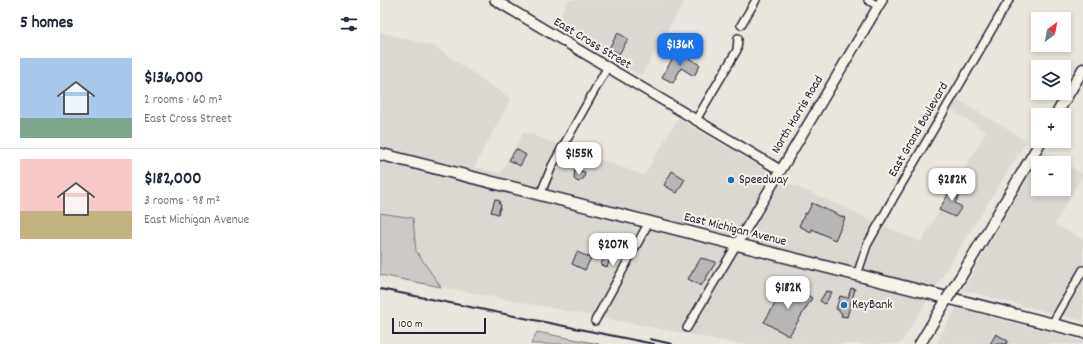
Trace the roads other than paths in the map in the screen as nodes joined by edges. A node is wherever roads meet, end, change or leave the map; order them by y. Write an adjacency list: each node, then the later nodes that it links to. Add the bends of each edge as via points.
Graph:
1 (495, 0): 8 (street, East Cross Street)
2 (756, 0): 6 (street)
3 (868, 0): 5 (street)
4 (1009, 0): 19 (street, East Grand Boulevard, via 881,219)
5 (880, 3): 14 (street, North Harris Road)
6 (741, 25)
7 (738, 38): 11 (street, via 737,50)
8 (607, 68): 11 (street, East Cross Street); 15 (street, via 552,166)
9 (1083, 69): 10 (main road)
10 (1060, 108)
11 (696, 120): 14 (street, East Cross Street)
12 (1037, 148): 24 (main road, bridge)
13 (380, 154): 15 (main road, East Michigan Avenue)
14 (780, 170): 17 (street, North Harris Road)
15 (540, 195): 16 (main road, East Michigan Avenue)
16 (649, 222): 17 (main road, East Michigan Avenue); 20 (street)
17 (737, 244): 19 (main road, East Michigan Avenue); 22 (street)
18 (1083, 270): 21 (street)
19 (857, 275): 21 (main road, East Michigan Avenue)
20 (594, 321)
21 (1052, 324): 23 (main road, East Michigan Avenue)
22 (687, 328)
23 (1083, 332)
24 (920, 344)

